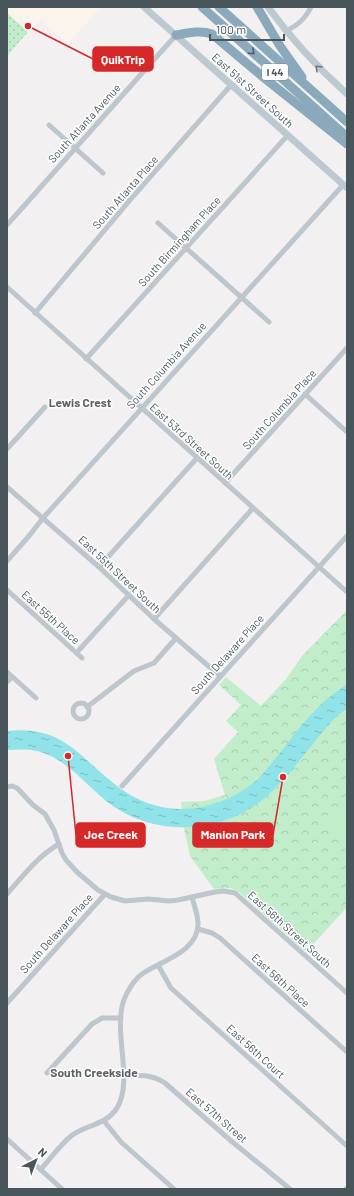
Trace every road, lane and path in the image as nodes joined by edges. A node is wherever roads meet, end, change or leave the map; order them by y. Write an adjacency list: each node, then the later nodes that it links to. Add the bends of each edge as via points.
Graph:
1 (144, 7): 8 (main road, East 51st Street South)
2 (202, 7): 15 (highway, I 44, one-way to 15)
3 (219, 7): 10 (highway, I 44)
4 (257, 7): 10 (highway, via 280,46)
5 (268, 7): 7 (main road)
6 (311, 7): 7 (street, via 300,23)
7 (286, 31): 11 (main road, one-way to 7, via 314,63)
8 (176, 35): 9 (main road, East 51st Street South); 16 (highway, via 199,32 212,34); 17 (street, South Atlanta Avenue)
9 (231, 85): 14 (main road, East 51st Street South); 25 (street, South Atlanta Place)
10 (312, 91): 12 (highway, I 44)
11 (347, 94)
12 (347, 122)
13 (49, 125): 17 (street)
14 (287, 136): 19 (main road, East 51st Street South); 22 (street, South Birmingham Place)
15 (347, 137)
16 (347, 144)
17 (75, 149): 18 (street); 21 (street, South Atlanta Avenue)
18 (103, 173)
19 (345, 186): 24 (street, South Columbia Avenue)
20 (158, 223): 22 (street)
21 (7, 225)
22 (186, 248): 24 (street); 28 (street, South Birmingham Place)
23 (7, 287): 25 (street, East 53rd Street South)
24 (241, 297): 26 (street); 31 (street, South Columbia Avenue)
25 (35, 313): 28 (street, East 53rd Street South)
26 (269, 322)
27 (347, 348): 29 (street, South Columbia Place)
28 (86, 359): 31 (street, East 53rd Street South)
29 (305, 394): 32 (street); 37 (street, South Columbia Place)
30 (44, 407): 34 (street)
31 (141, 408): 36 (street, East 53rd Street South); 40 (street, South Columbia Avenue)
32 (347, 432)
33 (7, 439): 34 (street)
34 (12, 443): 35 (street)
35 (7, 448)
36 (197, 458): 37 (street, East 53rd Street South); 43 (street)
37 (225, 483): 39 (street, East 53rd Street South)
38 (7, 488): 40 (street, East 55th Street South)
39 (253, 508): 44 (street, East 53rd Street South); 48 (street)
40 (43, 518): 42 (street, South Columbia Avenue); 43 (street, East 55th Street South)
41 (347, 536): 44 (street, South Delaware Place)
42 (7, 561)
43 (99, 567): 47 (street, East 55th Street South)
44 (319, 567): 46 (street, East 53rd Street South); 53 (street, South Delaware Place)
45 (7, 590): 51 (street, East 55th Place)
46 (347, 592)
47 (129, 595): 48 (street, East 55th Street South); 50 (street)
48 (154, 619): 49 (street, East 55th Street South)
49 (176, 638): 53 (street, East 55th Street South); 57 (street, via 154,662 130,673)
50 (79, 650)
51 (82, 658)
52 (7, 672): 54 (street)
53 (220, 676): 58 (street, South Delaware Place)
54 (12, 677): 55 (street); 56 (street)
55 (7, 682)
56 (36, 698)
57 (87, 707)
58 (122, 786)
59 (7, 787): 60 (street, via 17,788 45,814)
60 (59, 844): 61 (street, via 40,858); 62 (street, via 71,866)
61 (7, 894)
62 (105, 894): 63 (street, via 125,901 169,901); 67 (street, South Delaware Place)
63 (192, 897): 64 (street); 66 (street, East 56th Street South, via 224,891 235,893)
64 (198, 929): 65 (street, via 182,951); 69 (street, East 56th Place, via 220,938)
65 (158, 965): 68 (street, via 142,974 133,983 123,1002); 74 (street, East 56th Court, via 171,988)
66 (347, 993)
67 (7, 1003)
68 (121, 1018): 70 (street, via 102,1018 92,1024); 71 (street)
69 (347, 1052)
70 (47, 1073)
71 (123, 1076): 72 (street, via 120,1103); 78 (street, East 57th Street, via 149,1076 165,1083)
72 (104, 1121): 75 (street, via 72,1135); 77 (street, via 121,1142)
73 (7, 1140): 75 (street)
74 (347, 1146)
75 (41, 1170): 76 (street)
76 (62, 1189)
77 (174, 1189)
78 (290, 1189)

